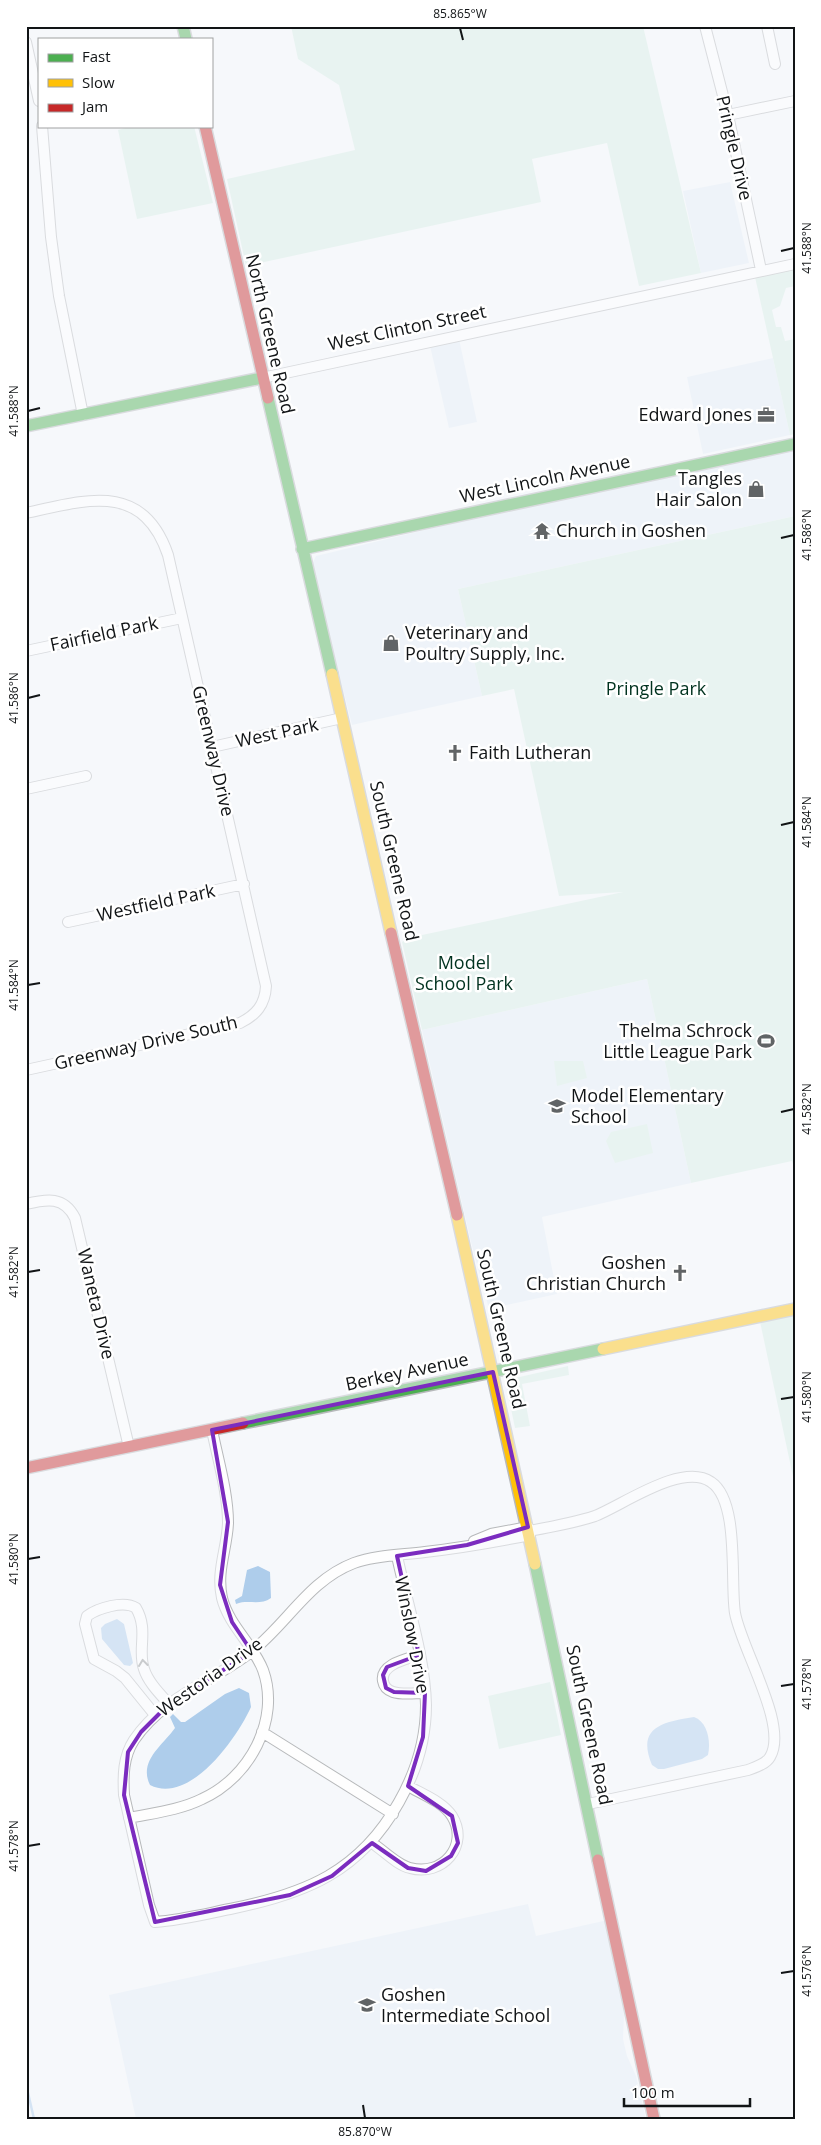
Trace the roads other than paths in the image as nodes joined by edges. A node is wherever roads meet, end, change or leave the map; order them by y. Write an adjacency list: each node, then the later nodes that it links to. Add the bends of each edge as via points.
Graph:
1 (767, 26): 4 (street)
2 (709, 27): 7 (street, Pringle Drive)
3 (26, 42): 5 (street)
4 (776, 64)
5 (38, 96)
6 (795, 101): 7 (street)
7 (728, 115): 11 (street, Pringle Drive)
8 (42, 128): 13 (street, via 59,296)
9 (205, 128): 12 (street, North Greene Road)
10 (795, 264): 11 (street, West Clinton Street)
11 (761, 270): 12 (street, West Clinton Street)
12 (262, 378): 13 (street, West Clinton Street); 17 (street, North Greene Road)
13 (83, 415): 14 (street, West Clinton Street)
14 (26, 426)
15 (795, 444): 17 (street, West Lincoln Avenue)
16 (26, 513): 18 (street, Greenway Drive, via 96,499 132,507 149,520 164,542)
17 (302, 550): 20 (street, South Greene Road)
18 (182, 618): 19 (street, Fairfield Park); 21 (street, Greenway Drive)
19 (26, 651)
20 (342, 718): 21 (street, West Park); 30 (street, South Greene Road)
21 (212, 747): 24 (street, Greenway Drive)
22 (86, 776): 23 (street)
23 (26, 789)
24 (244, 884): 25 (street, Westfield Park); 26 (street, Greenway Drive, via 266,986)
25 (68, 922)
26 (261, 1008): 27 (street, Greenway Drive South, via 248,1019 227,1028)
27 (26, 1070)
28 (26, 1204): 32 (street, Waneta Drive, via 57,1200 66,1204 75,1218)
29 (795, 1309): 30 (street, Berkey Avenue)
30 (493, 1372): 31 (street, Berkey Avenue); 34 (street, South Greene Road)
31 (212, 1430): 32 (street, Berkey Avenue); 36 (street, via 228,1522 220,1585 229,1617)
32 (129, 1447): 33 (street, Berkey Avenue)
33 (26, 1468)
34 (529, 1531): 35 (street, Westoria Drive, via 493,1543); 43 (street, South Greene Road); 43 (street, Westoria Drive, via 588,1518 647,1489 688,1478 700,1478 717,1488 731,1531 734,1611 767,1699 775,1741 770,1759 748,1770)
35 (397, 1556): 36 (street, Westoria Drive, via 366,1560 330,1575 311,1590); 37 (street, Winslow Drive)
36 (252, 1651): 39 (street, Westoria Drive); 41 (street, via 263,1670 267,1690)
37 (418, 1655): 38 (street, Winslow Drive); 38 (street, via 387,1668 383,1682 394,1692)
38 (425, 1693): 42 (street, Winslow Drive, via 425,1722)
39 (169, 1704): 40 (street, Westoria Drive); 40 (street, one-way to 40, via 144,1671 144,1639 136,1608 122,1605 96,1610 88,1616 85,1624 94,1659 125,1678)
40 (155, 1715): 45 (street, Westoria Drive, via 133,1742 124,1764 124,1795)
41 (262, 1732): 44 (street); 45 (street, via 250,1758 218,1791 185,1806)
42 (408, 1786): 44 (street); 46 (street, via 443,1806 452,1816 458,1843 451,1856 441,1865 426,1871 408,1868)
43 (588, 1804): 47 (street, South Greene Road)
44 (393, 1814): 46 (street)
45 (129, 1818): 46 (street, Westoria Drive, via 148,1905 155,1922 174,1921 290,1895 332,1876)
46 (372, 1843)
47 (654, 2119)

